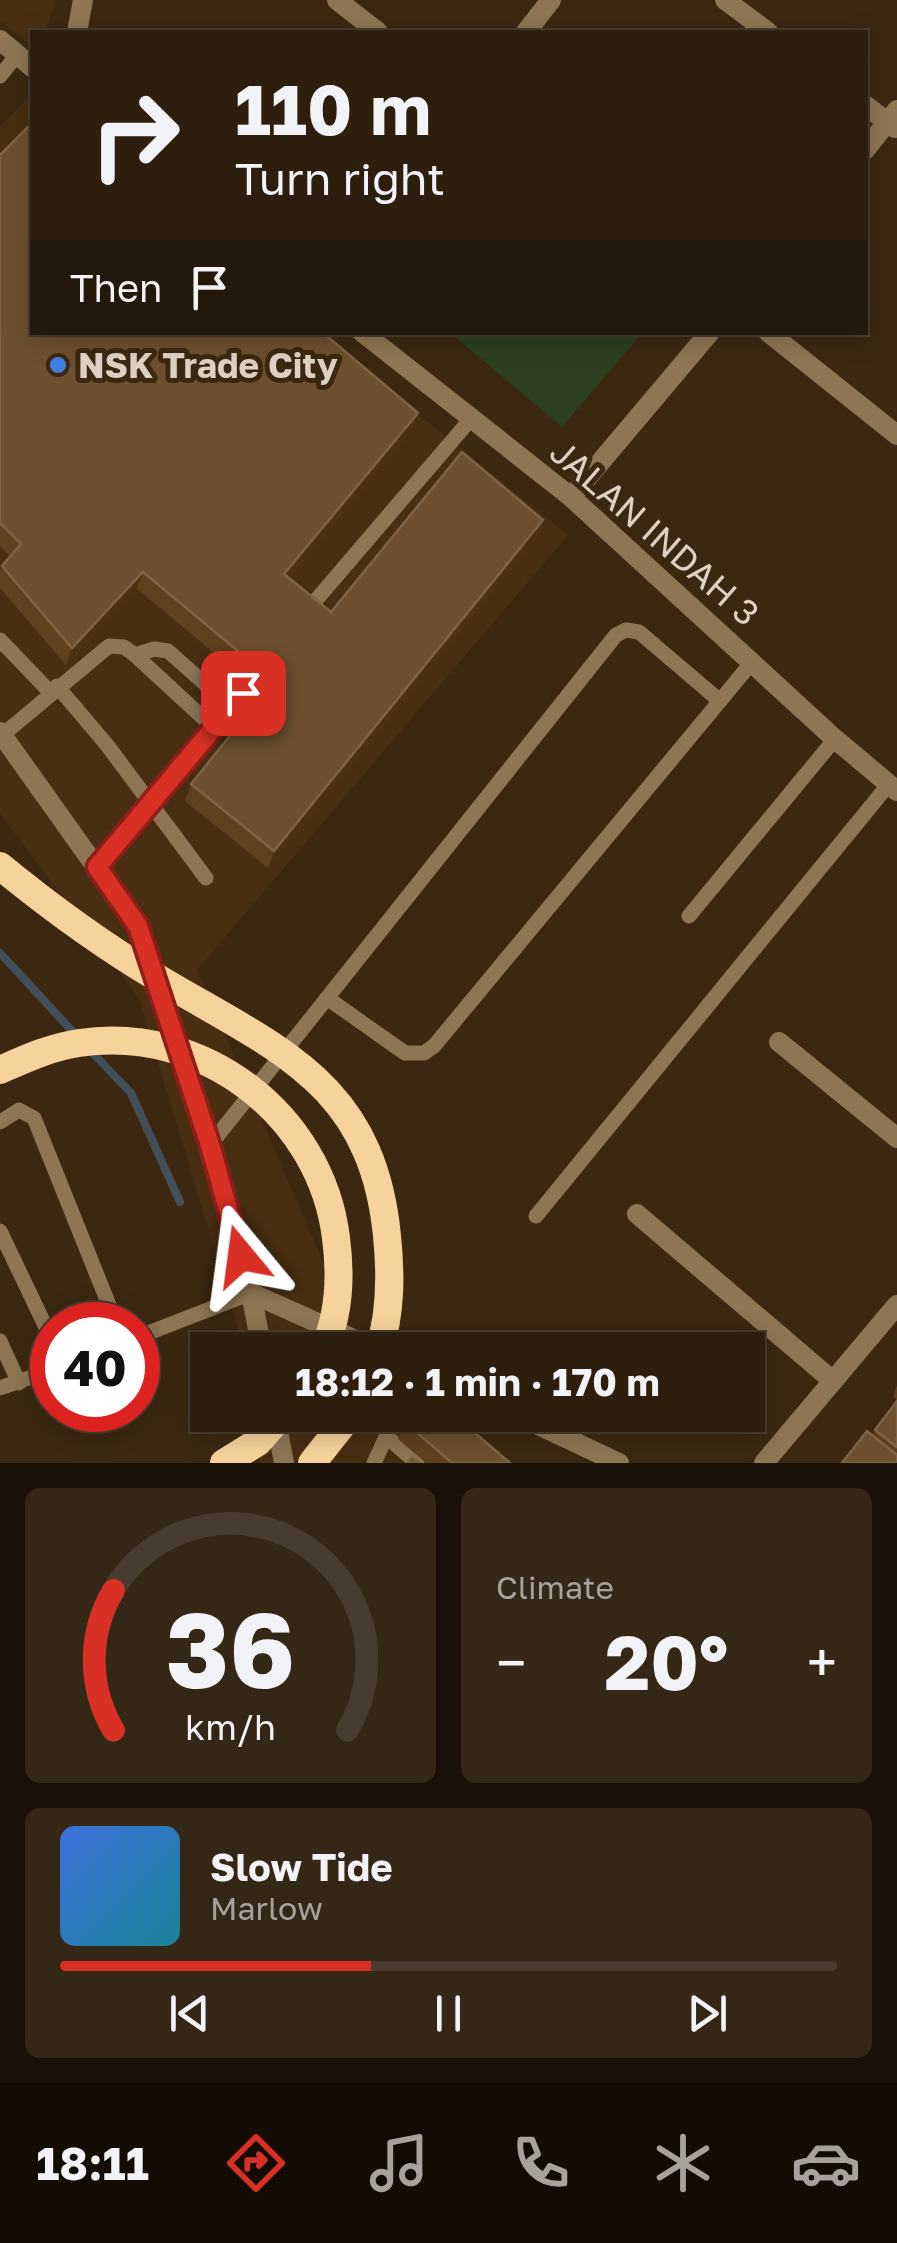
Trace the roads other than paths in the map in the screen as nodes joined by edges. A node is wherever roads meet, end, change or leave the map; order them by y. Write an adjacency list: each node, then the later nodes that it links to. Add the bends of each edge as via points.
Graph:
1 (83, 0): 5 (street)
2 (337, 0): 6 (street)
3 (551, 0): 7 (street)
4 (724, 0): 8 (street)
5 (77, 30)
6 (375, 30)
7 (528, 30)
8 (765, 30)
9 (0, 40): 10 (street)
10 (25, 60): 11 (lane)
11 (0, 76)
12 (868, 107): 13 (street)
13 (894, 121): 14 (street)
14 (868, 147)
15 (366, 335): 18 (street, JALAN INDAH 3)
16 (707, 335): 20 (street)
17 (772, 335): 19 (street)
18 (470, 420): 20 (street, JALAN INDAH 3); 21 (lane)
19 (897, 435)
20 (571, 497): 24 (street, JALAN INDAH 3)
21 (306, 613)
22 (0, 640): 26 (lane)
23 (134, 655): 26 (lane, via 124,646 109,646); 28 (lane, via 168,651); 29 (lane)
24 (753, 661): 27 (lane); 31 (street, JALAN INDAH 3)
25 (250, 683): 28 (lane)
26 (54, 689): 30 (lane); 33 (lane, via 107,745)
27 (720, 701): 38 (lane, via 434,1046 405,1053); 38 (lane, via 638,632 616,635)
28 (231, 707): 29 (lane)
29 (213, 726): 33 (lane)
30 (1, 735): 35 (street)
31 (835, 739): 32 (street, JALAN INDAH 3); 37 (lane)
32 (893, 787): 45 (lane)
33 (150, 805): 35 (lane); 36 (lane)
34 (0, 866): 55 (highway, bridge, via 155,977 291,1057 335,1098 378,1179 390,1302)
35 (97, 867): 43 (street, via 138,926)
36 (206, 878)
37 (689, 916)
38 (328, 998): 43 (lane)
39 (779, 1042): 42 (street)
40 (0, 1070): 53 (highway, bridge, via 79,1042 151,1045 223,1068 276,1109 317,1170 335,1228 340,1289)
41 (0, 1122): 49 (lane, via 18,1110 34,1118)
42 (897, 1138)
43 (210, 1145): 47 (street)
44 (637, 1214): 58 (street)
45 (536, 1216)
46 (0, 1231): 48 (lane)
47 (251, 1293): 51 (lane); 52 (street); 54 (street)
48 (34, 1302)
49 (107, 1302)
50 (897, 1306): 58 (street)
51 (160, 1329)
52 (259, 1332)
53 (329, 1332)
54 (338, 1332)
55 (382, 1332)
56 (0, 1341): 59 (lane)
57 (30, 1379): 59 (lane)
58 (833, 1381): 73 (street)
59 (19, 1383): 60 (lane)
60 (0, 1388)
61 (266, 1432): 67 (highway, bridge)
62 (281, 1432): 68 (street)
63 (337, 1432): 69 (highway)
64 (389, 1432): 66 (lane)
65 (553, 1432): 72 (street)
66 (387, 1438): 70 (lane); 71 (lane)
67 (224, 1463)
68 (284, 1463)
69 (312, 1463)
70 (374, 1463)
71 (416, 1463)
72 (618, 1463)
73 (764, 1463)

